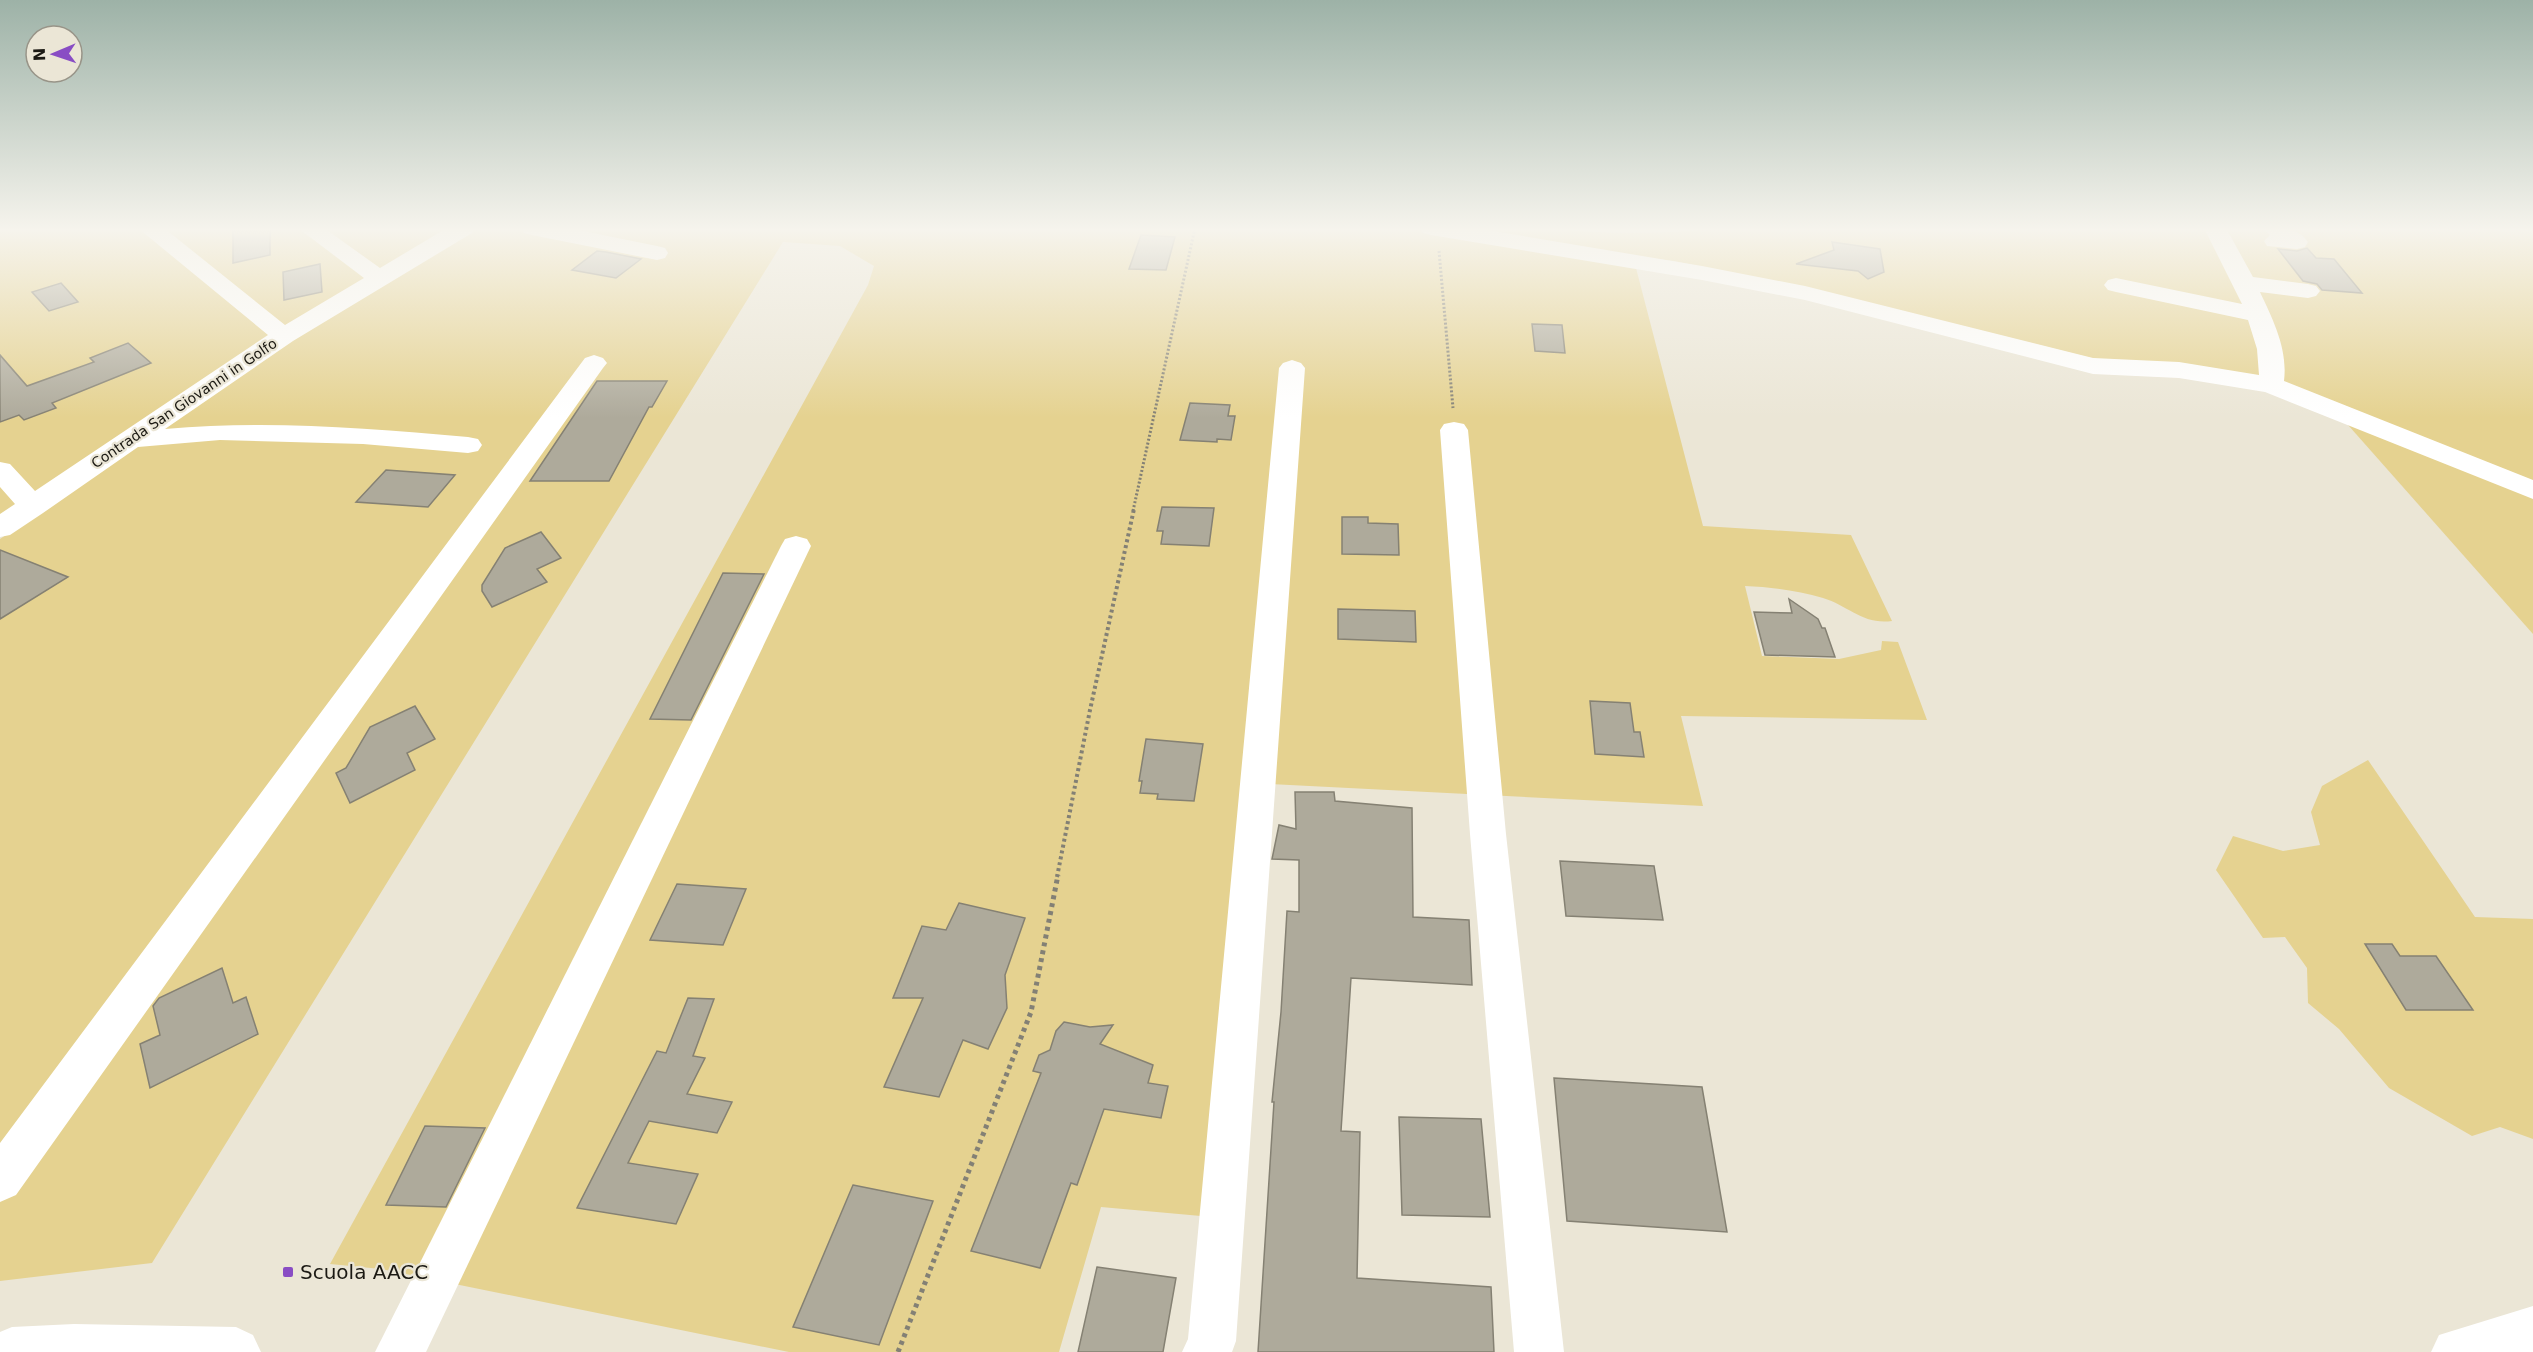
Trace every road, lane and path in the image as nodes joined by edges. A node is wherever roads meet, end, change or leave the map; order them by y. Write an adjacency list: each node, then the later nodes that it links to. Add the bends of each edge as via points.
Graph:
1 (227, 291): 9 (street)
2 (360, 291): 9 (street, Contrada San Giovanni in Golfo)
3 (1181, 291): 26 (path, via 1093,699 1031,1012)
4 (1440, 291): 13 (path)
5 (1795, 291): 12 (street, via 2093,366 2179,370)
6 (2144, 291): 8 (street)
7 (2248, 291): 8 (street)
8 (2259, 315): 12 (street, via 2275,373)
9 (284, 336): 14 (street, Contrada San Giovanni in Golfo)
10 (594, 363): 21 (street)
11 (1292, 368): 27 (street, via 1212,1341)
12 (2271, 386): 17 (street)
13 (1454, 430): 28 (street, via 1488,834)
14 (127, 440): 15 (street, via 220,432 363,436); 18 (street, Contrada San Giovanni in Golfo)
15 (468, 445)
16 (0, 470): 18 (street)
17 (2533, 490)
18 (33, 507): 19 (street, Contrada San Giovanni in Golfo)
19 (0, 528)
20 (796, 546): 25 (street)
21 (0, 1180)
22 (2533, 1330): 29 (street)
23 (12, 1352): 24 (street, via 74,1348)
24 (236, 1352)
25 (400, 1352)
26 (898, 1352)
27 (1207, 1352)
28 (1539, 1352)
29 (2456, 1352)

